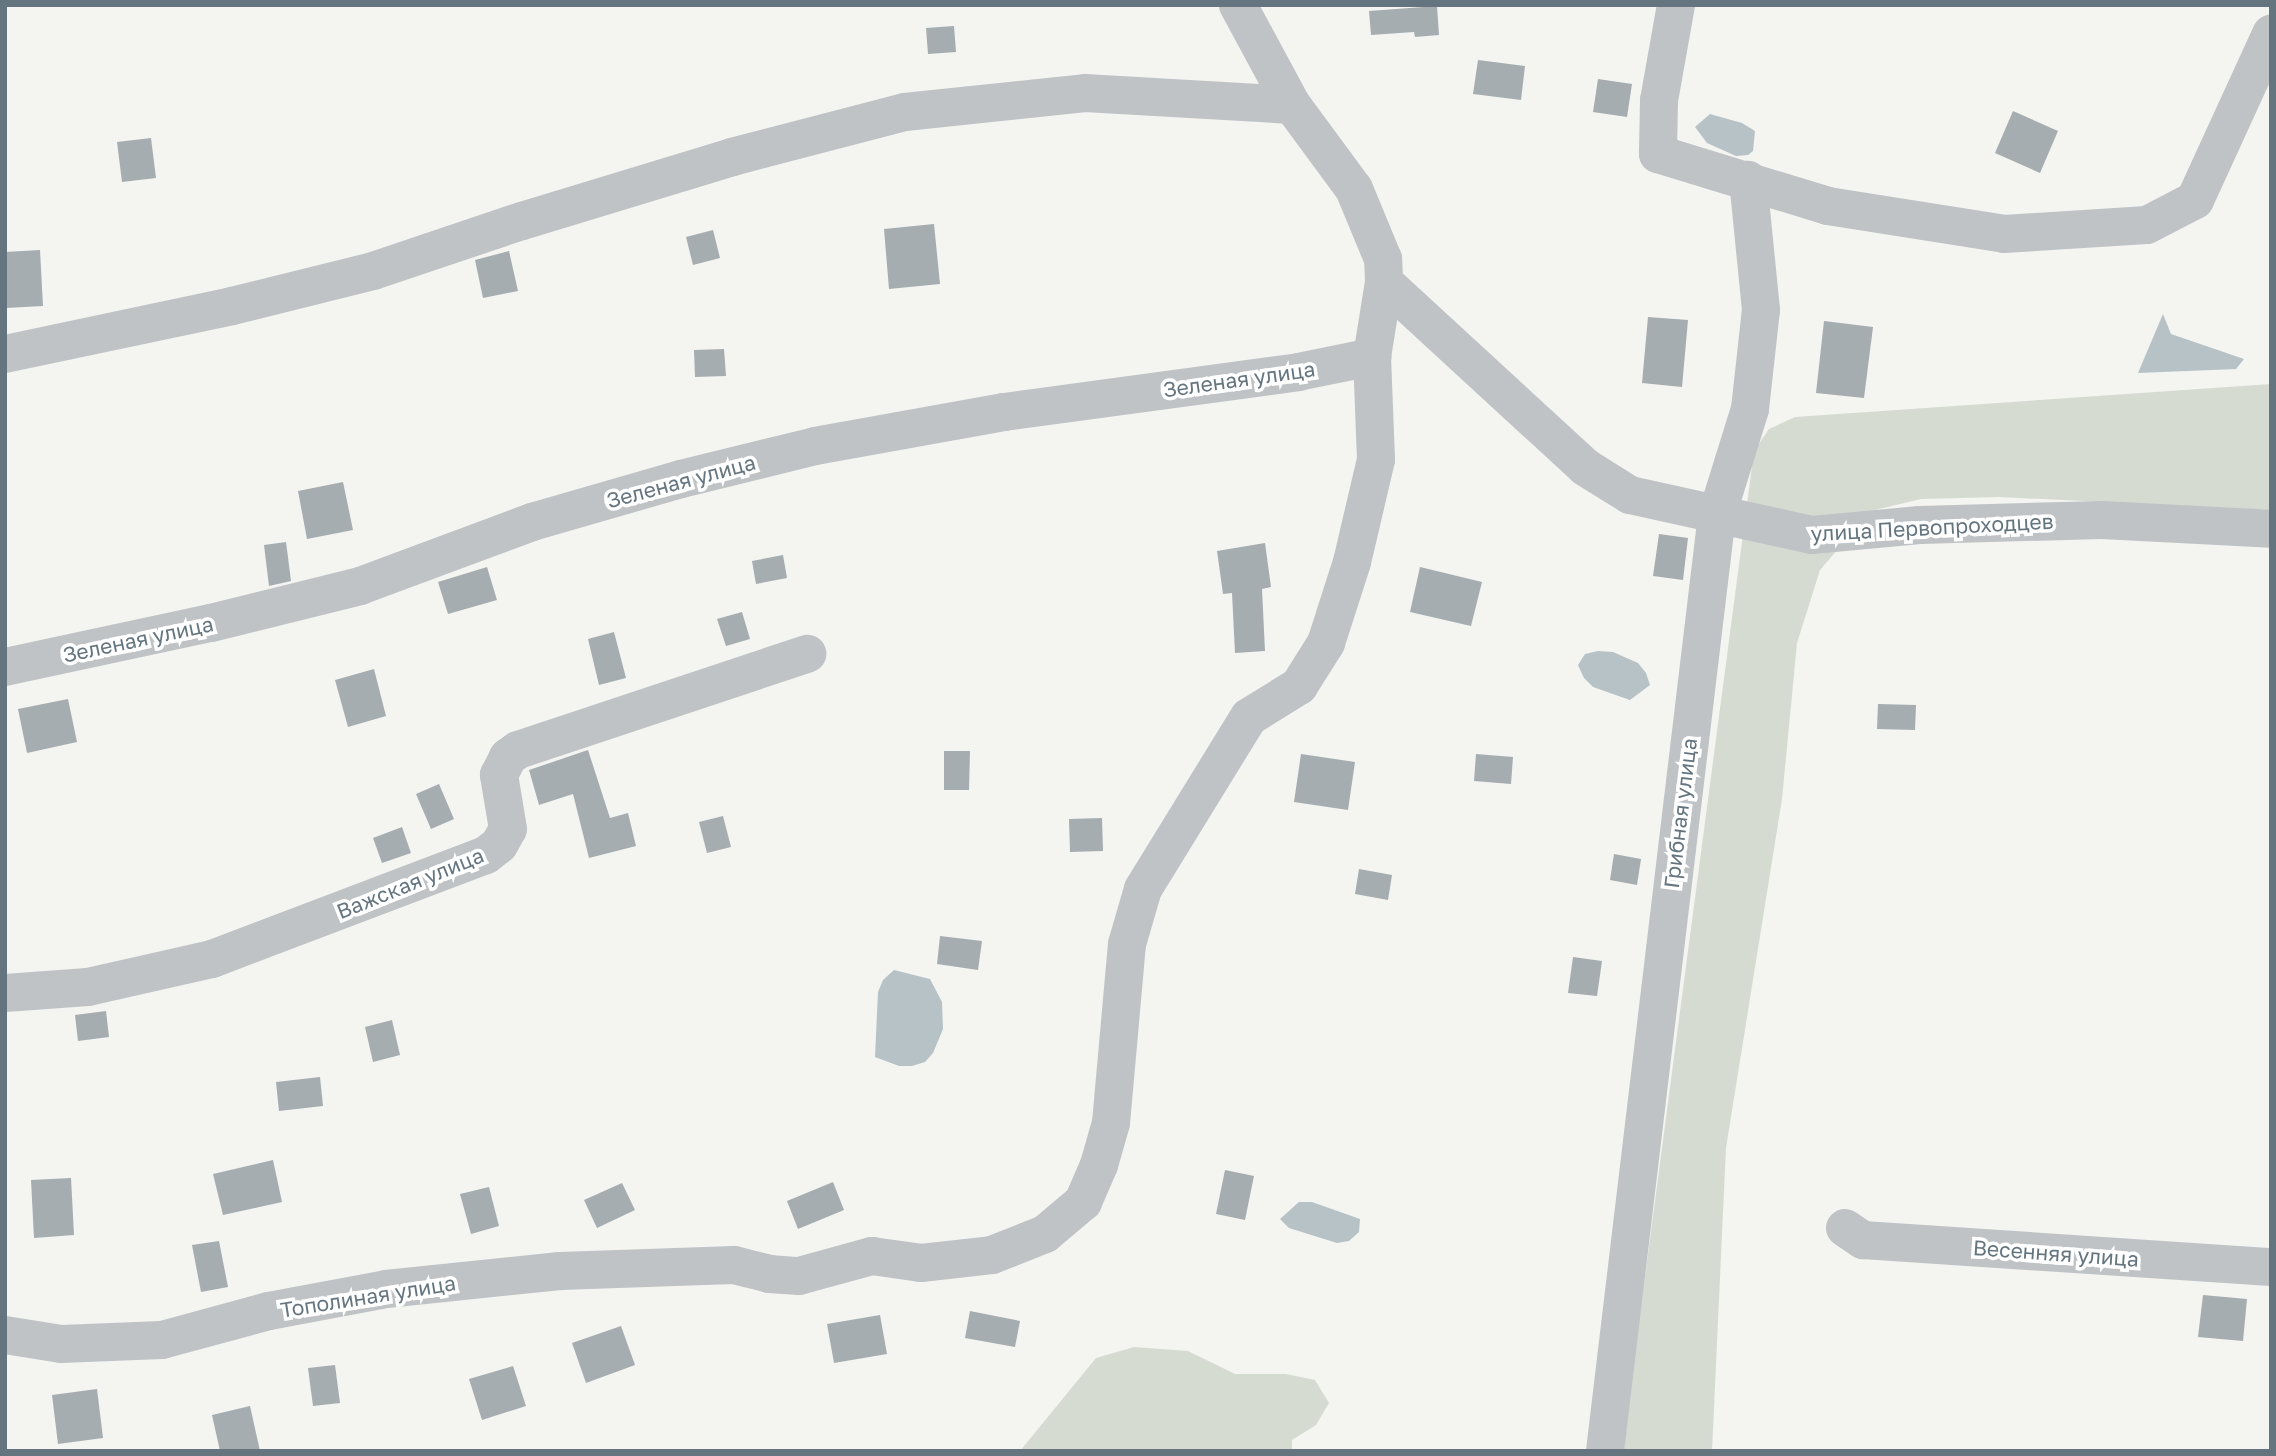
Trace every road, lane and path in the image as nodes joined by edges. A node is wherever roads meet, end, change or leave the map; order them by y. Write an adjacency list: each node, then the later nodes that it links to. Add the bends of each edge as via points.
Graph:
1 (1238, 5): 4 (street, Тополиная улица)
2 (1676, 5): 5 (street, via 1659,100 1658,154)
3 (2271, 34): 5 (street, via 2195,200 2147,225 2004,234 1828,206)
4 (1292, 106): 6 (street, Тополиная улица, via 1354,189 1384,259); 7 (street, via 1084,93 905,112 706,165 373,271)
5 (1748, 180): 9 (street, Грибная улица, via 1761,310 1750,409)
6 (1384, 282): 8 (street, Тополиная улица); 9 (street, улица Первопроходцев, via 1585,467 1630,495)
7 (5, 354)
8 (1372, 357): 12 (street, Зеленая улица, via 1297,372 1004,412 815,446 532,522 360,586); 16 (street, Тополиная улица, via 1376,460 1352,562 1326,643 1299,686 1249,717 1143,889 1127,944 1111,1123 1099,1166 1083,1202 1045,1234 992,1255 921,1263 872,1256 799,1276 734,1265 560,1271 386,1289 269,1311 162,1340 61,1344)
9 (1717, 515): 10 (street, улица Первопроходцев, via 1812,535 1920,525 2102,520); 17 (street, Грибная улица)
10 (2271, 529)
11 (807, 654): 13 (street, Важская улица, via 519,750 508,757 499,775 508,829 486,855 212,959 88,987)
12 (5, 667)
13 (5, 993)
14 (1845, 1228): 15 (street, Весенняя улица, via 1863,1240)
15 (2271, 1267)
16 (5, 1335)
17 (1605, 1451)

